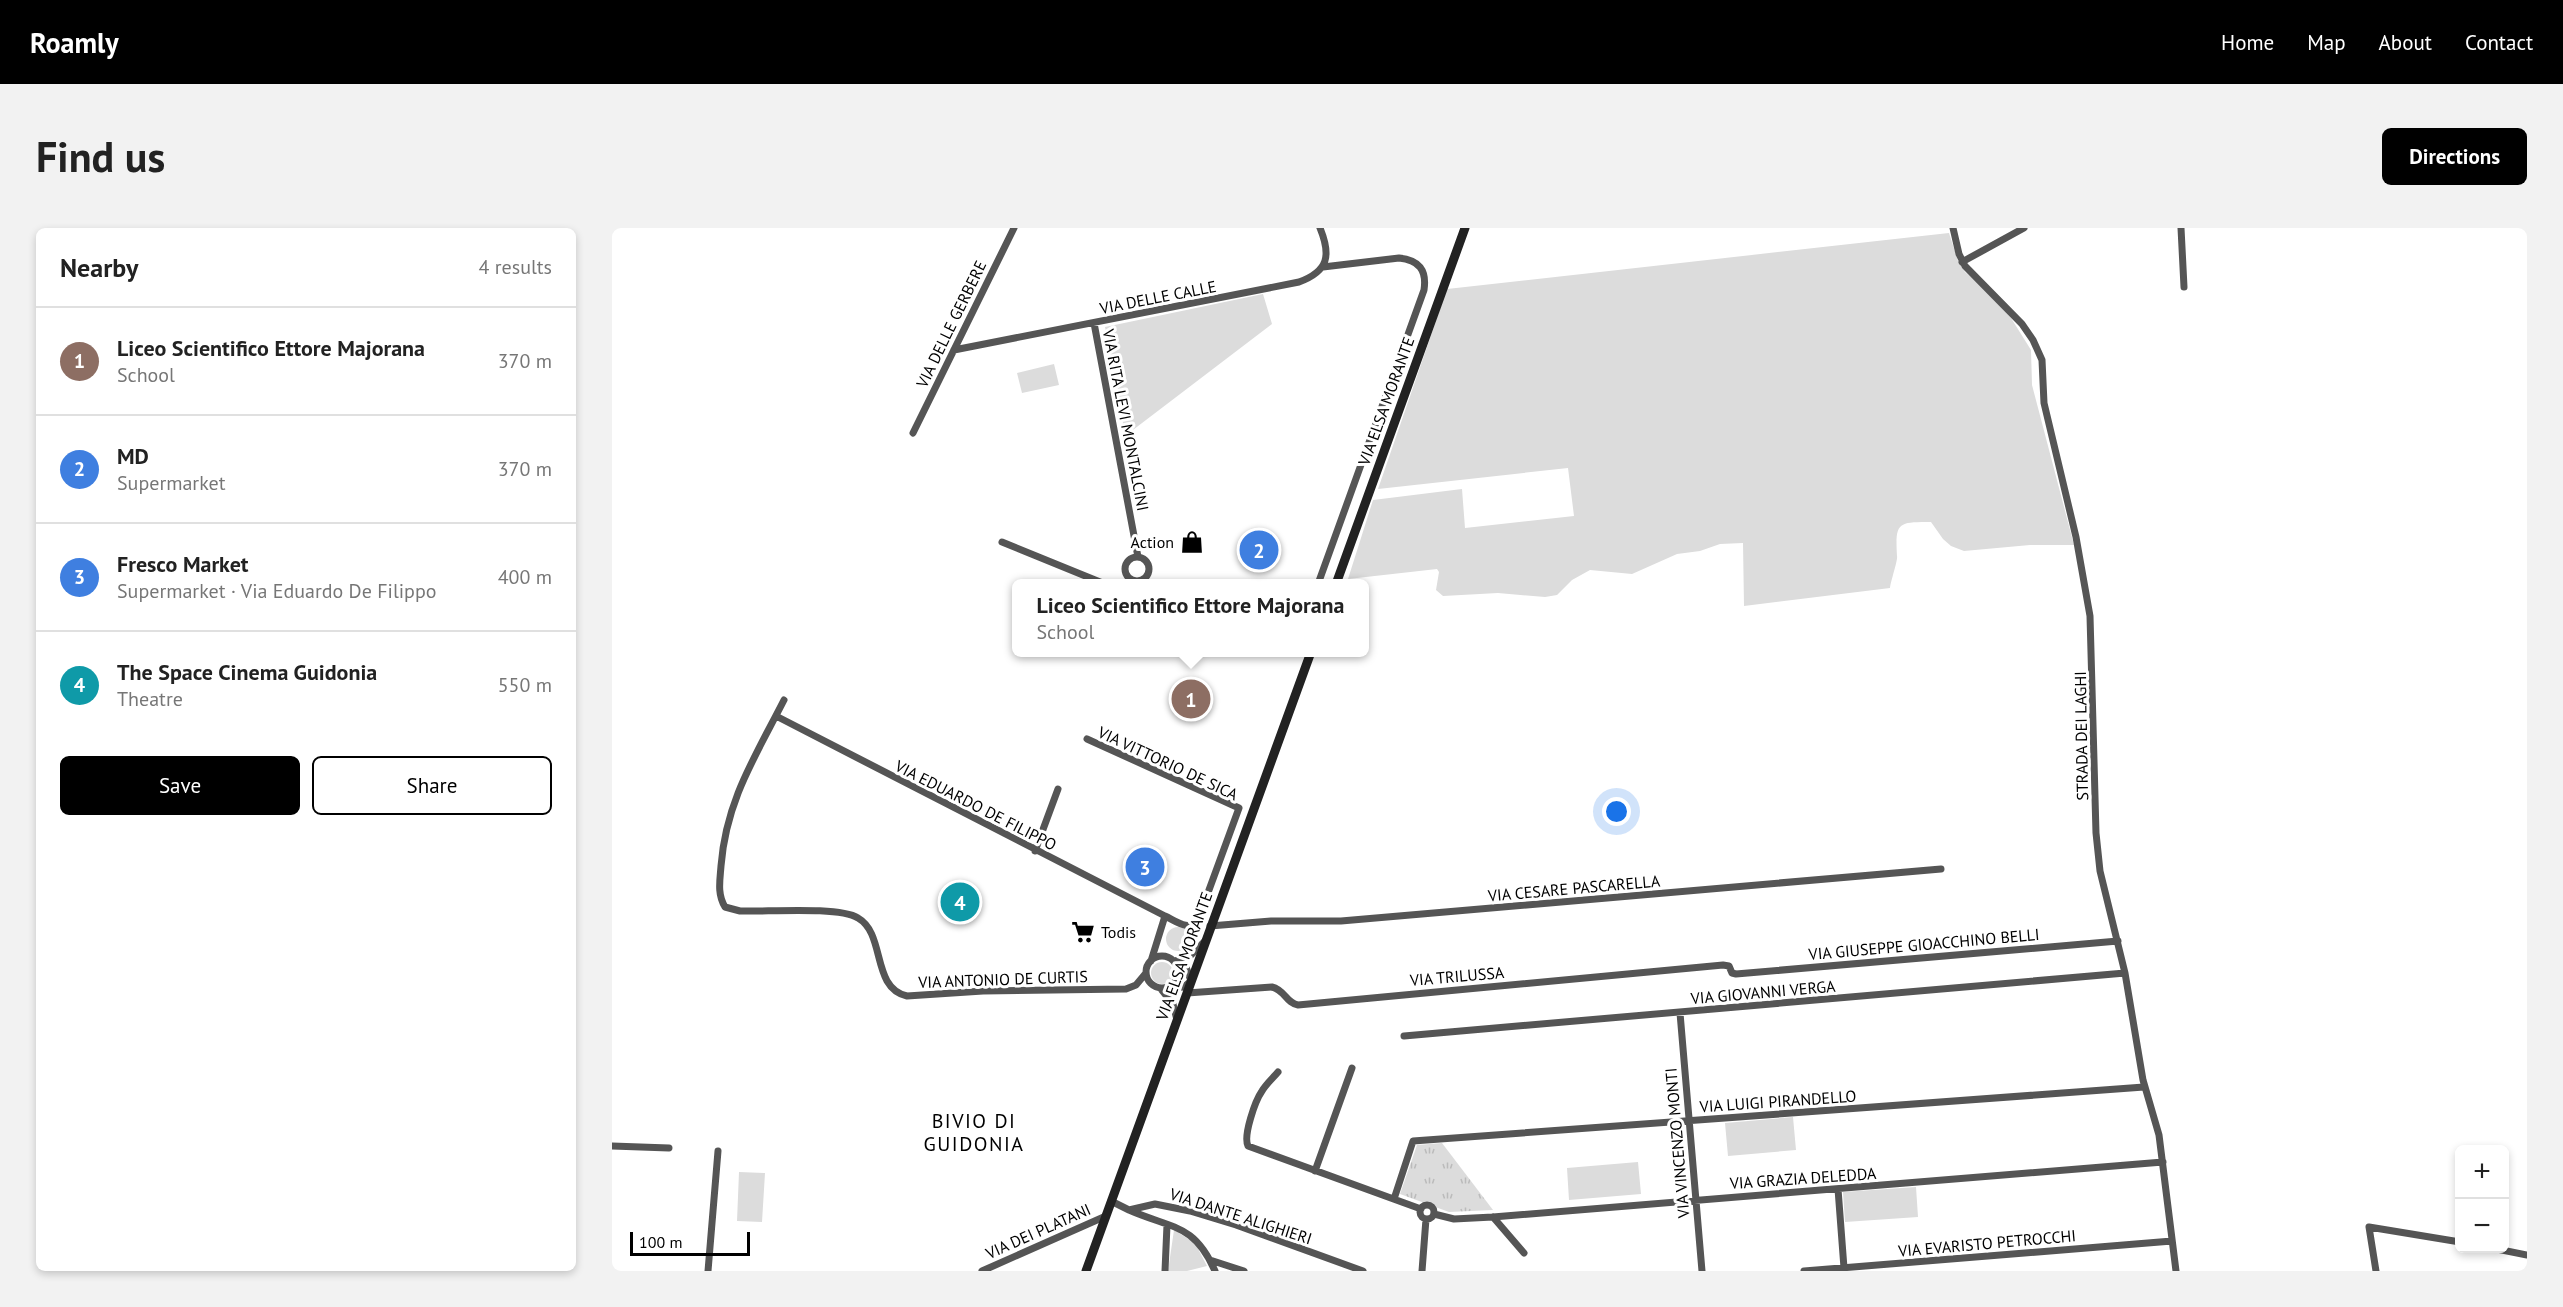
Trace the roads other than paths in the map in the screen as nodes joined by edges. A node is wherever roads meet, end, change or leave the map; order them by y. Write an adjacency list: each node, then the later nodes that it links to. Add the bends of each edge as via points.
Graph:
1 (1014, 228): 11 (street, VIA DELLE GERBERE)
2 (1320, 228): 8 (street, via 1327,247)
3 (1465, 228): 19 (street, VIA ELSA MORANTE)
4 (1953, 228): 7 (street, STRADA DEI LAGHI)
5 (2024, 228): 7 (street)
6 (2181, 228): 9 (street)
7 (1962, 262): 30 (street, STRADA DEI LAGHI, via 2022,324 2042,360 2044,403 2089,600 2096,838)
8 (1323, 267): 10 (street, VIA DELLE CALLE, via 1293,284); 18 (street, via 1410,259 1426,278)
9 (2184, 287)
10 (1094, 323): 11 (street, VIA DELLE CALLE); 14 (street, VIA RITA LEVI MONTALCINI)
11 (954, 350): 12 (street, VIA DELLE GERBERE)
12 (913, 433)
13 (1002, 542): 15 (street)
14 (1138, 557): 16 (street, via 1130,559 1126,566); 17 (street, VIA RITA LEVI MONTALCINI, via 1149,566)
15 (1093, 579)
16 (1131, 579)
17 (1149, 579)
18 (1320, 579)
19 (1338, 579)
20 (1309, 657): 28 (street, VIA ELSA MORANTE)
21 (784, 700): 22 (street)
22 (776, 717): 25 (street, VIA EDUARDO DE FILIPPO); 34 (street, VIA ANTONIO DE CURTIS, via 742,781 729,816 720,890 725,906 740,911 840,912 857,917 871,932 887,981 897,993 907,996 1126,989 1136,986)
23 (1087, 739): 27 (street, VIA VITTORIO DE SICA, via 1239,808 1196,923 1185,926)
24 (1058, 789): 25 (street)
25 (1035, 851): 27 (street, VIA EDUARDO DE FILIPPO)
26 (1941, 869): 28 (street, VIA CESARE PASCARELLA, via 1341,921)
27 (1165, 916): 29 (street)
28 (1210, 926): 31 (street, VIA ELSA MORANTE)
29 (1156, 941): 32 (street); 33 (street)
30 (2118, 941): 35 (street, VIA GIUSEPPE GIOACCHINO BELLI); 36 (street, STRADA DEI LAGHI)
31 (1204, 942): 32 (street, via 1191,955); 37 (street, VIA ELSA MORANTE)
32 (1171, 959): 33 (street, via 1159,956); 37 (street, via 1186,967); 38 (street, via 1178,976)
33 (1150, 961): 34 (street)
34 (1146, 973): 38 (street, via 1152,986)
35 (1732, 973): 39 (street, VIA TRILUSSA, via 1729,966 1723,965 1298,1005 1272,987)
36 (2125, 973): 40 (street, VIA GIOVANNI VERGA); 45 (street, STRADA DEI LAGHI)
37 (1191, 981): 38 (street, via 1184,987); 39 (street, VIA ELSA MORANTE)
38 (1165, 988): 41 (street)
39 (1187, 993): 41 (street, VIA ELSA MORANTE)
40 (1680, 1013): 42 (street, VIA GIOVANNI VERGA); 46 (street, VIA VINCENZO MONTI)
41 (1177, 1020): 55 (street, VIA ELSA MORANTE)
42 (1404, 1036)
43 (1352, 1068): 51 (street)
44 (1278, 1072): 51 (street, via 1259,1096 1247,1144)
45 (2144, 1087): 46 (street, VIA LUIGI PIRANDELLO); 50 (street, STRADA DEI LAGHI)
46 (1689, 1121): 53 (street, VIA LUIGI PIRANDELLO, via 1413,1141); 54 (street, VIA VINCENZO MONTI)
47 (612, 1146): 48 (street)
48 (669, 1148)
49 (718, 1151): 70 (street)
50 (2163, 1162): 52 (street, VIA GRAZIA DELEDDA); 63 (street, STRADA DEI LAGHI)
51 (1315, 1171): 53 (street)
52 (1838, 1189): 54 (street, VIA GRAZIA DELEDDA); 69 (street)
53 (1394, 1199): 56 (street)
54 (1695, 1200): 60 (street, VIA GRAZIA DELEDDA); 78 (street, VIA VINCENZO MONTI)
55 (1111, 1201): 57 (street); 59 (street, VIA ELSA MORANTE)
56 (1421, 1209): 58 (street, via 1430,1205); 61 (street)
57 (1128, 1210): 62 (street); 76 (street, VIA DANTE ALIGHIERI, via 1151,1204 1190,1211)
58 (1434, 1214): 60 (street, VIA GRAZIA DELEDDA, via 1446,1218); 61 (street)
59 (1106, 1216): 71 (street, VIA DEI PLATANI); 72 (street, VIA ELSA MORANTE)
60 (1493, 1217): 66 (street)
61 (1426, 1219): 77 (street)
62 (1167, 1225): 68 (street, via 1195,1238); 73 (street)
63 (2172, 1241): 69 (street, VIA EVARISTO PETROCCHI); 80 (street, STRADA DEI LAGHI)
64 (2455, 1241): 81 (street, via 2369,1227)
65 (2509, 1251): 67 (street)
66 (1524, 1252)
67 (2527, 1255)
68 (1210, 1260): 74 (street); 75 (street)
69 (1844, 1268): 79 (street, VIA EVARISTO PETROCCHI)
70 (708, 1271)
71 (982, 1271)
72 (1086, 1271)
73 (1166, 1271)
74 (1215, 1271)
75 (1244, 1271)
76 (1363, 1271)
77 (1422, 1271)
78 (1702, 1271)
79 (1804, 1271)
80 (2176, 1271)
81 (2376, 1271)

